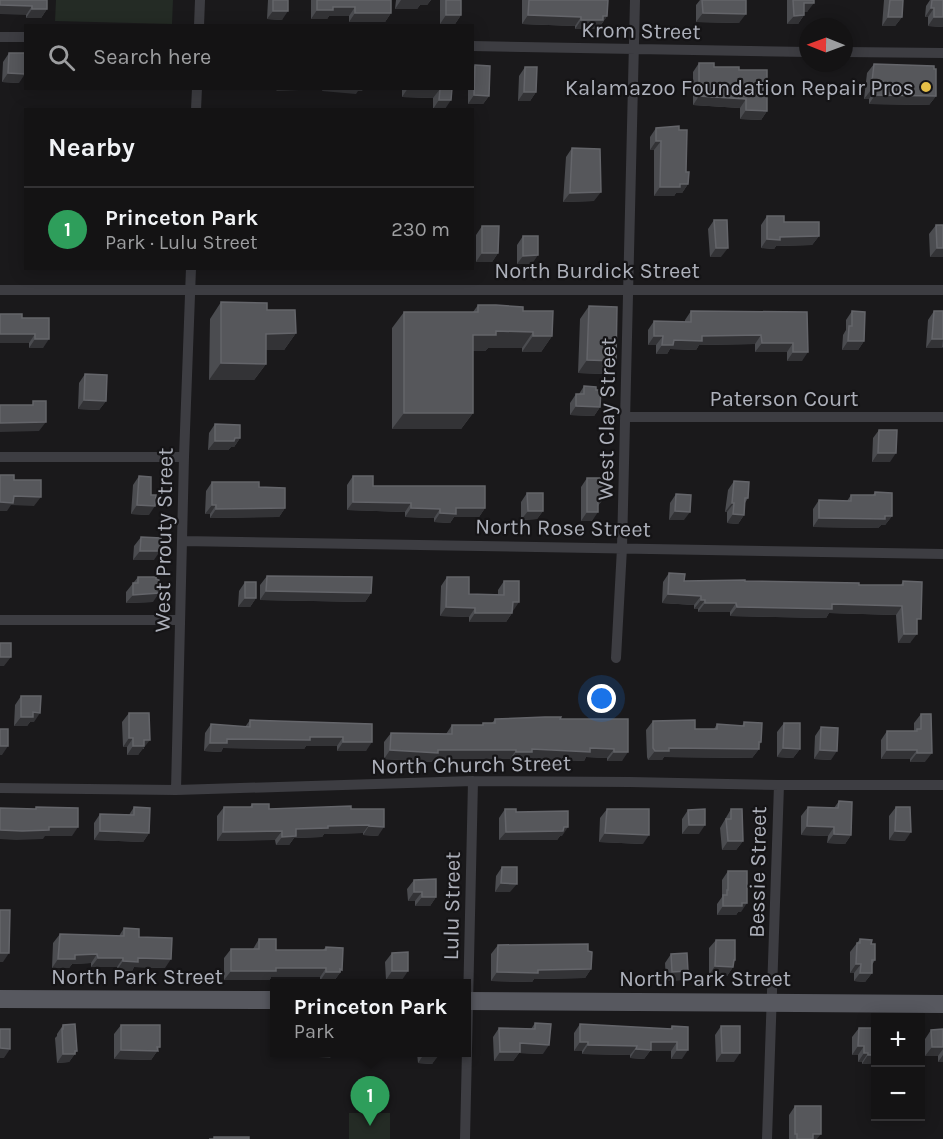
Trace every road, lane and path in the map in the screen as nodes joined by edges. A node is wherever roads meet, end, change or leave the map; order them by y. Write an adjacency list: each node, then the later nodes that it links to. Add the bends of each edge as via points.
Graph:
1 (200, 0): 3 (street)
2 (635, 0): 7 (street, West Clay Street)
3 (199, 24)
4 (0, 37): 5 (street)
5 (24, 37)
6 (474, 46): 7 (street, Krom Street)
7 (633, 49): 8 (street, Krom Street); 15 (street, West Clay Street)
8 (799, 51)
9 (853, 52): 10 (street)
10 (943, 54)
11 (197, 90): 12 (street)
12 (196, 108)
13 (191, 270): 17 (street, West Prouty Street)
14 (0, 290): 17 (street, North Burdick Street)
15 (628, 290): 16 (street, North Burdick Street); 17 (street, North Burdick Street); 18 (street, West Clay Street)
16 (943, 290)
17 (191, 291): 21 (street, West Prouty Street)
18 (626, 417): 19 (street, Paterson Court); 23 (street, West Clay Street)
19 (943, 417)
20 (0, 457): 21 (street)
21 (184, 457): 22 (street, West Prouty Street)
22 (182, 541): 23 (street, North Rose Street); 26 (street, West Prouty Street)
23 (622, 548): 24 (street, North Rose Street); 27 (street, West Clay Street)
24 (943, 554)
25 (0, 620): 26 (street)
26 (180, 620): 32 (street, West Prouty Street)
27 (616, 658)
28 (472, 781): 29 (street, North Church Street); 32 (street, North Church Street); 33 (street, Lulu Street)
29 (778, 785): 30 (street, North Church Street); 37 (street, Bessie Street)
30 (943, 785)
31 (0, 788): 32 (street, North Church Street)
32 (176, 790)
33 (468, 979)
34 (0, 999): 35 (main road, North Park Street)
35 (270, 1000)
36 (471, 1001): 37 (main road, North Park Street)
37 (773, 1003): 38 (main road, North Park Street); 41 (street, Bessie Street)
38 (943, 1004)
39 (466, 1057): 40 (street, Lulu Street)
40 (465, 1139)
41 (768, 1139)

